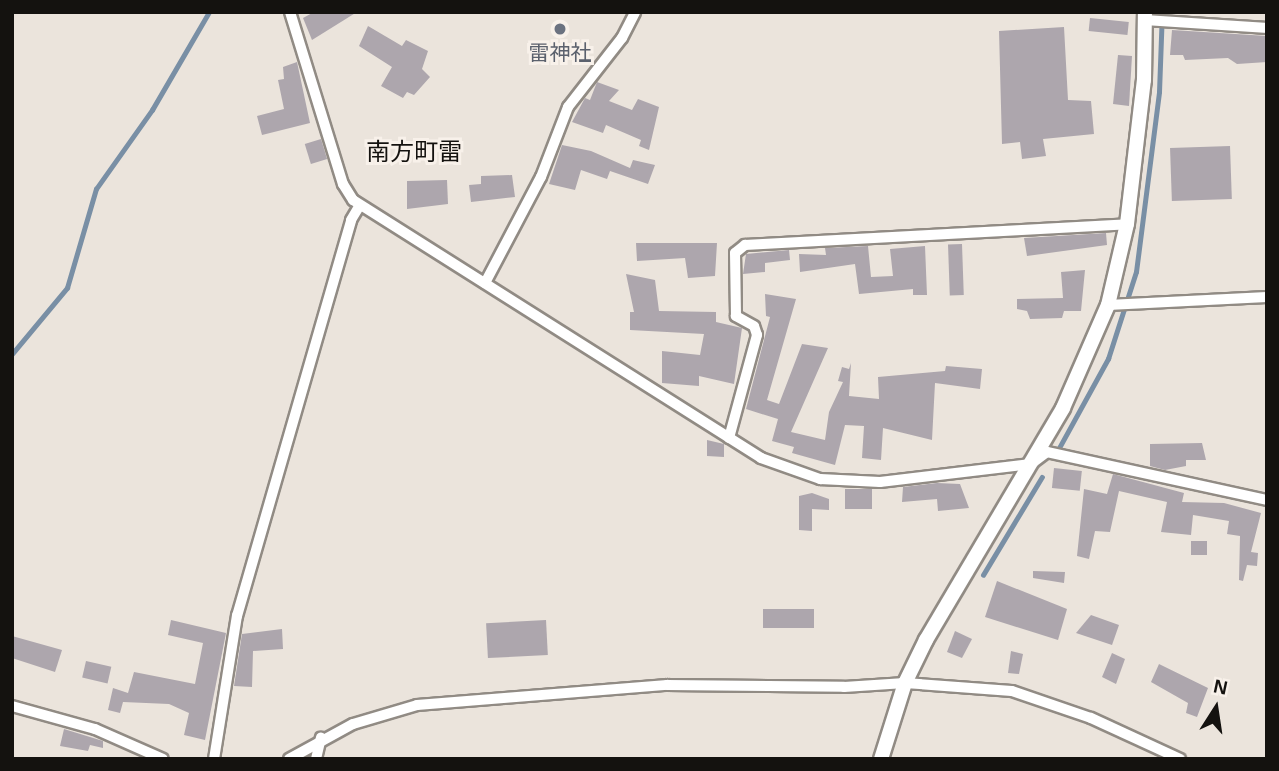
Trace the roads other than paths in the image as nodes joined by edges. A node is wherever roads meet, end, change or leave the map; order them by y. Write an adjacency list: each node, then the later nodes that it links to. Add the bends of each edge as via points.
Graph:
1 (290, 12): 5 (street, via 343,184)
2 (635, 12): 7 (street, via 622,38 568,107 541,177)
3 (1154, 19): 4 (street); 6 (street)
4 (1267, 28)
5 (360, 205): 7 (street); 17 (street, via 351,220 237,616)
6 (1127, 224): 9 (street); 10 (street, via 745,245 734,253 736,316 754,326 757,335)
7 (485, 283): 10 (street)
8 (1267, 297): 9 (street)
9 (1120, 305): 11 (street)
10 (729, 438): 11 (street, via 771,463 820,479 880,482)
11 (1031, 464): 12 (street, via 1047,452); 13 (street)
12 (1267, 500)
13 (905, 683): 15 (street, via 559,691 417,705 387,711); 20 (street); 21 (street, via 1021,693 1091,718)
14 (12, 706): 16 (street, via 95,729)
15 (321, 738): 18 (street); 19 (street)
16 (163, 759)
17 (214, 759)
18 (289, 759)
19 (316, 759)
20 (881, 759)
21 (1180, 759)

